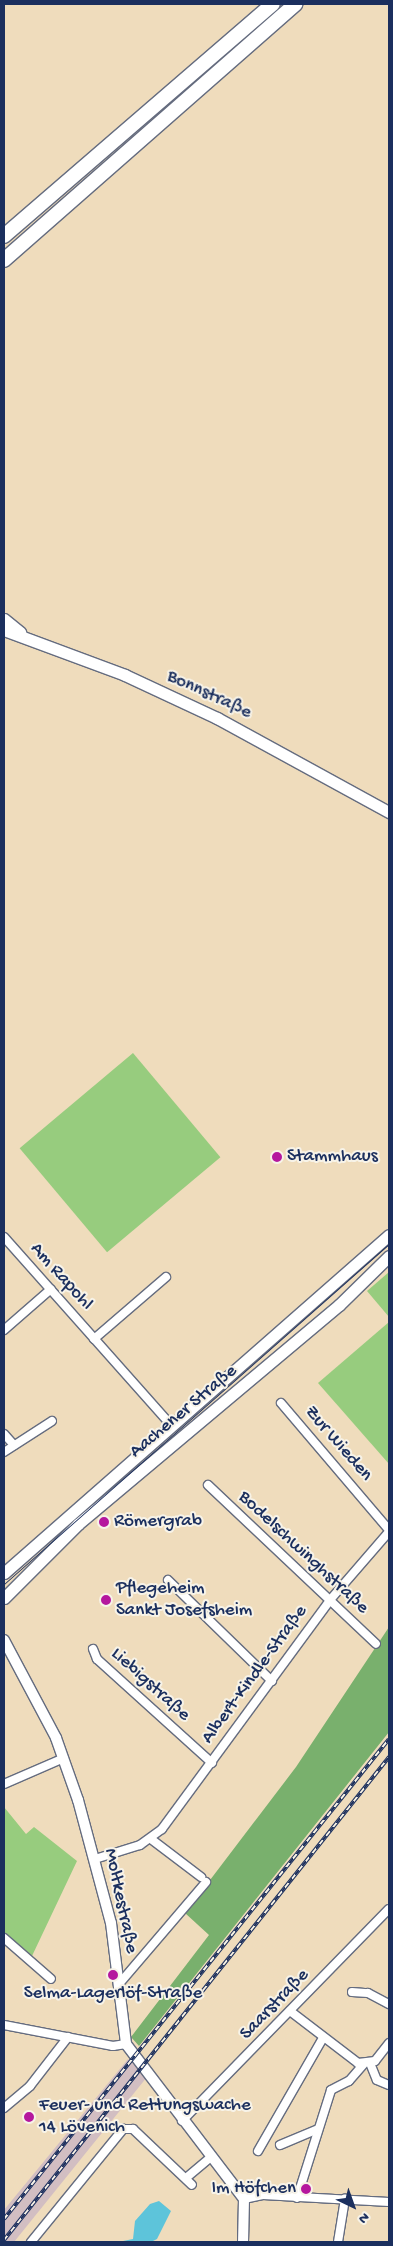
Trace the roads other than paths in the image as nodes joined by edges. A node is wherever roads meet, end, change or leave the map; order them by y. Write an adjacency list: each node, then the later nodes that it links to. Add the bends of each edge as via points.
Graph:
1 (272, 4): 3 (highway)
2 (295, 4): 4 (highway)
3 (4, 236)
4 (4, 260)
5 (4, 619): 7 (main road)
6 (4, 630): 7 (main road, Bonnstraße)
7 (27, 638): 8 (main road, Bonnstraße, via 217,718)
8 (389, 812)
9 (389, 1236): 13 (main road, Aachener Straße)
10 (4, 1237): 14 (street, Am Rapohl)
11 (389, 1256): 15 (main road, Aachener Straße)
12 (166, 1278): 17 (street, Am Rapohl)
13 (334, 1285): 15 (main road, via 345,1290); 20 (main road, Aachener Straße)
14 (51, 1289): 16 (street); 17 (street, Am Rapohl)
15 (333, 1310): 21 (main road, Aachener Straße)
16 (4, 1330)
17 (94, 1339): 20 (street, Am Rapohl)
18 (281, 1403): 27 (street, Zur Wieden)
19 (52, 1422): 23 (street)
20 (172, 1426): 21 (main road); 24 (main road, via 175,1434); 28 (main road, Aachener Straße)
21 (189, 1432): 24 (main road, Aachener Straße)
22 (4, 1434): 23 (street)
23 (14, 1445): 25 (street)
24 (169, 1448): 30 (main road, Aachener Straße, via 49,1550)
25 (4, 1452)
26 (208, 1485): 31 (street, Bodelschwinghstraße)
27 (389, 1531): 31 (street, Albert-Kindle-Straße)
28 (4, 1573)
29 (168, 1580): 35 (street)
30 (4, 1598)
31 (330, 1600): 33 (street, Bodelschwinghstraße); 35 (street, Albert-Kindle-Straße)
32 (4, 1640): 36 (street, Moltkestraße)
33 (376, 1644)
34 (93, 1649): 37 (street, Liebigstraße, via 97,1659)
35 (272, 1681): 37 (street, Albert-Kindle-Straße)
36 (64, 1758): 38 (street); 40 (street, Moltkestraße)
37 (212, 1763): 39 (street, Albert-Kindle-Straße)
38 (4, 1784)
39 (151, 1839): 40 (street); 44 (street, via 204,1879)
40 (95, 1858): 44 (street, Moltkestraße, via 111,1923)
41 (389, 1909): 47 (street, Saarstraße)
42 (4, 1938): 43 (street)
43 (51, 1979)
44 (119, 1984): 52 (street, Moltkestraße)
45 (352, 1992): 46 (street, via 368,1993)
46 (389, 2004)
47 (290, 2011): 50 (street); 56 (street, Saarstraße)
48 (4, 2025): 49 (street)
49 (68, 2037): 52 (street); 55 (street, via 30,2086)
50 (323, 2038): 53 (street); 59 (street)
51 (389, 2043): 53 (street, via 381,2057)
52 (126, 2044): 56 (street, Moltkestraße)
53 (367, 2064): 54 (street, via 377,2080); 57 (street, via 349,2082 332,2088)
54 (389, 2085)
55 (4, 2108)
56 (182, 2121): 60 (street, Moltkestraße)
57 (318, 2129): 58 (street); 63 (street)
58 (280, 2145)
59 (258, 2152)
60 (211, 2157): 61 (street); 64 (street, Moltkestraße)
61 (186, 2178): 62 (street); 67 (street, via 133,2129 123,2129)
62 (192, 2185)
63 (297, 2198): 64 (street, via 263,2195); 65 (street)
64 (244, 2199): 68 (street)
65 (345, 2199): 66 (street); 69 (street)
66 (389, 2202)
67 (31, 2242)
68 (244, 2242)
69 (338, 2242)

